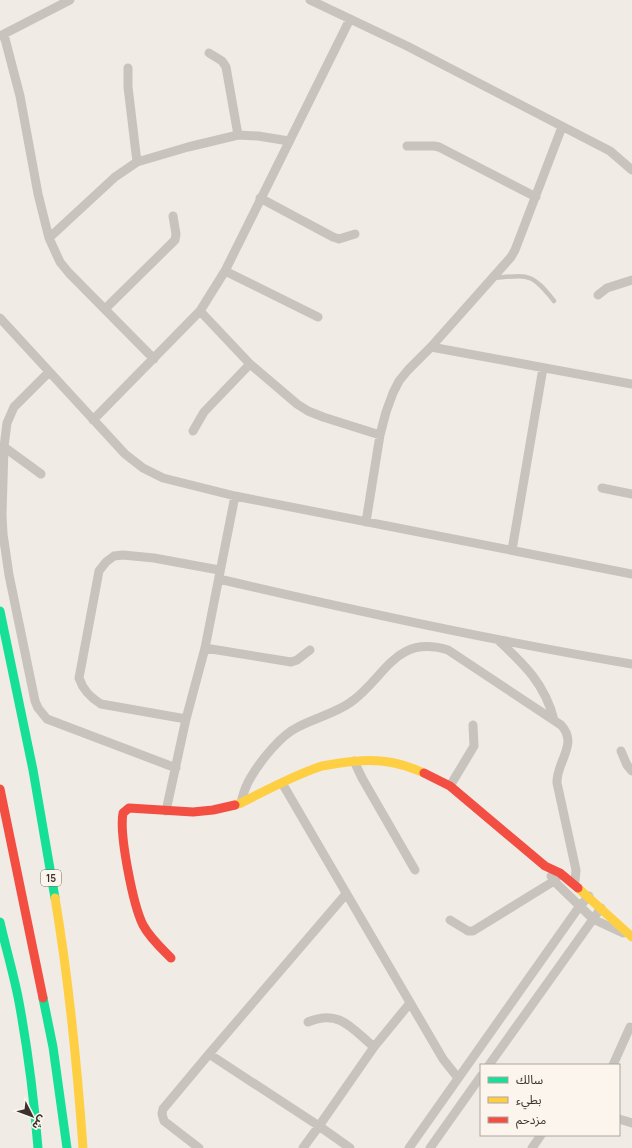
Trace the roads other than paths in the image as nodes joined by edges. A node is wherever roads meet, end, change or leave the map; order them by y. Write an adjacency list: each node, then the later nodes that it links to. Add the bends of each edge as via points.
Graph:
1 (70, 0): 4 (street)
2 (310, 0): 3 (street)
3 (350, 19): 7 (street); 9 (street)
4 (2, 35): 17 (street, via 20,96)
5 (209, 53): 8 (street, via 226,66)
6 (128, 68): 11 (street)
7 (562, 127): 12 (street, via 610,151); 13 (street)
8 (238, 135): 9 (street); 11 (street)
9 (289, 141): 14 (street)
10 (407, 146): 13 (street, via 439,147)
11 (137, 162): 17 (street, via 115,177)
12 (632, 170)
13 (536, 197): 19 (street, via 511,258)
14 (260, 198): 16 (street, via 333,237 339,239); 18 (street)
15 (173, 216): 23 (street, via 175,240)
16 (355, 234)
17 (49, 238): 23 (street, via 60,262)
18 (225, 271): 24 (street); 25 (street)
19 (492, 278): 22 (lane, via 530,277 541,284); 27 (street)
20 (632, 280): 21 (street, via 607,288)
21 (598, 295)
22 (554, 301)
23 (105, 309): 28 (street)
24 (200, 311): 28 (street); 29 (street)
25 (318, 317)
26 (0, 318): 31 (street)
27 (431, 347): 30 (street); 35 (street, via 408,370 393,393)
28 (154, 359): 33 (street)
29 (250, 364): 34 (street, via 204,412); 35 (street, via 308,411)
30 (543, 368): 32 (street); 42 (street)
31 (48, 372): 33 (street); 36 (street, via 14,407 7,423)
32 (632, 384)
33 (93, 420): 40 (street, via 125,454 143,468 163,478)
34 (193, 431)
35 (380, 435): 41 (street)
36 (4, 447): 37 (street); 56 (street, via 2,534 38,708 47,719)
37 (41, 474)
38 (602, 488): 39 (street)
39 (632, 494)
40 (235, 496): 41 (street); 43 (street)
41 (366, 522): 42 (street)
42 (512, 550): 44 (street)
43 (220, 570): 45 (street); 51 (street, via 124,555 114,556 99,571 79,678 82,686 101,704)
44 (632, 574)
45 (218, 580): 47 (street); 48 (street)
46 (0, 611): 92 (main road, 15 / 15, via 33,770 63,946 76,1054)
47 (498, 640): 50 (street); 52 (street, via 531,673 551,708)
48 (205, 648): 49 (street, via 291,662); 51 (street)
49 (310, 650)
50 (632, 664)
51 (186, 720): 56 (street)
52 (554, 720): 61 (street, via 448,650 415,647 404,651 390,662 351,702 289,732 251,776); 67 (street, via 566,730 568,736 566,753 556,775 576,870)
53 (473, 724): 59 (street, via 474,746)
54 (621, 751): 57 (street)
55 (354, 761): 58 (main road, via 323,766); 59 (main road, via 380,760 404,765); 64 (street)
56 (176, 768): 62 (street)
57 (632, 771)
58 (282, 783): 61 (main road); 68 (street)
59 (450, 786): 63 (main road)
60 (0, 788): 91 (main road, via 42,986)
61 (240, 803): 62 (main road, via 214,810)
62 (166, 811): 76 (main road, via 129,808 122,817 140,919 150,936)
63 (546, 866): 65 (main road); 66 (street)
64 (415, 870)
65 (560, 873): 66 (street); 67 (main road)
66 (554, 881): 70 (street); 73 (street, via 473,931 468,931)
67 (574, 883): 69 (main road)
68 (346, 894): 77 (street); 81 (street)
69 (589, 896): 70 (street); 71 (main road)
70 (579, 907): 72 (street); 85 (street)
71 (601, 908): 72 (street); 75 (main road)
72 (593, 919): 75 (street); 82 (street)
73 (450, 920)
74 (0, 922): 90 (main road, via 20,1008 36,1115)
75 (631, 936)
76 (172, 958)
77 (410, 1003): 80 (street); 85 (street, via 443,1059)
78 (308, 1022): 80 (street, via 319,1018 335,1018)
79 (630, 1027): 83 (street)
80 (374, 1047): 88 (street)
81 (209, 1054): 88 (street); 93 (street, via 163,1109 162,1114 167,1125)
82 (490, 1064)
83 (613, 1064)
84 (480, 1077): 97 (street)
85 (458, 1078): 96 (street)
86 (620, 1119): 87 (street)
87 (632, 1123)
88 (319, 1126): 94 (street); 95 (street)
89 (540, 1136): 98 (street)
90 (38, 1148)
91 (67, 1148)
92 (82, 1148)
93 (199, 1148)
94 (303, 1148)
95 (350, 1148)
96 (409, 1148)
97 (430, 1148)
98 (532, 1148)

